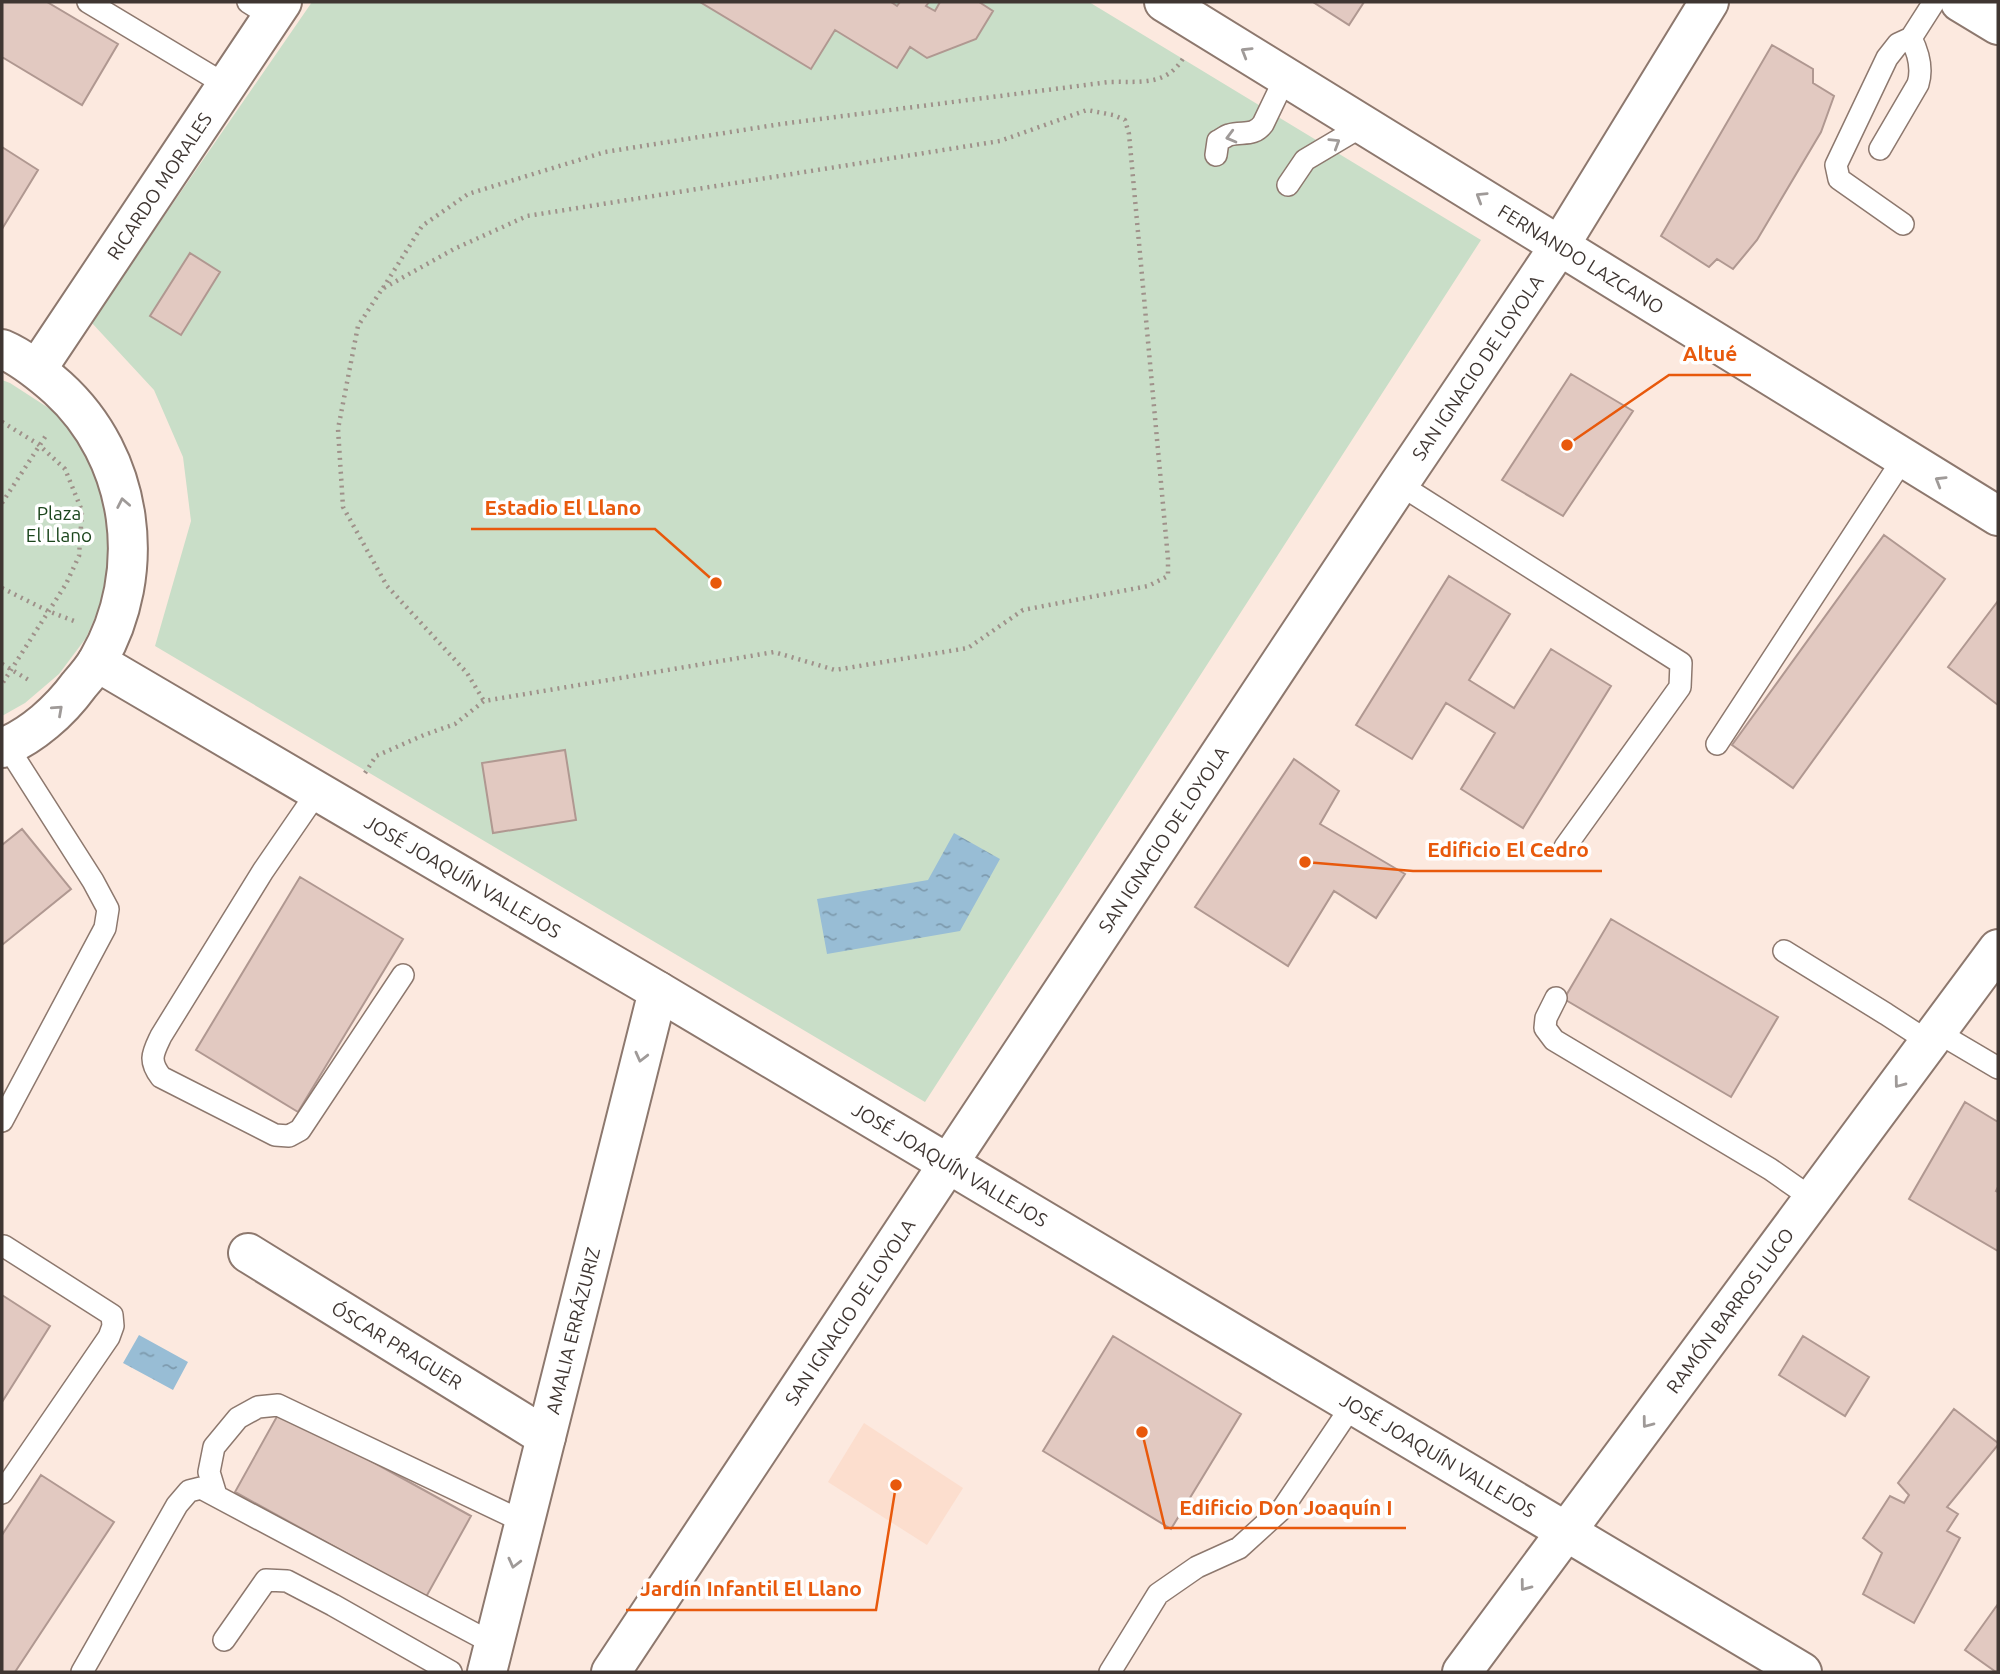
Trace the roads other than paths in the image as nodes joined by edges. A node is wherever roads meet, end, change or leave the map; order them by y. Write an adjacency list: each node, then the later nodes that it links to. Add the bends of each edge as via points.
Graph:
1 (88, 2): 10 (lane)
2 (1164, 2): 9 (street, FERNANDO LAZCANO, one-way to 2)
3 (1709, 2): 16 (street, SAN IGNACIO DE LOYOLA)
4 (1934, 2): 8 (lane)
5 (1960, 2): 7 (street)
6 (267, 7): 10 (street, RICARDO MORALES)
7 (1998, 25)
8 (1912, 38): 12 (lane, via 1921,76); 15 (lane, via 1898,44 1887,58 1836,166 1839,179)
9 (1286, 76): 11 (street, FERNANDO LAZCANO); 13 (lane, one-way to 13, via 1258,130 1227,135 1218,141)
10 (226, 85): 18 (street, RICARDO MORALES)
11 (1364, 124): 14 (lane, one-way to 11, via 1305,160); 16 (street, FERNANDO LAZCANO, one-way to 11)
12 (1880, 149)
13 (1216, 155)
14 (1288, 185)
15 (1903, 224)
16 (1560, 245): 19 (street, FERNANDO LAZCANO); 20 (street, SAN IGNACIO DE LOYOLA)
17 (2, 349): 18 (street)
18 (37, 369): 22 (street, one-way to 18, via 123,601 128,565 122,495 94,430 73,402)
19 (1903, 459): 21 (street, FERNANDO LAZCANO, one-way to 19); 23 (lane)
20 (1399, 484): 26 (lane, via 1681,663 1680,687); 35 (street, SAN IGNACIO DE LOYOLA)
21 (1998, 516)
22 (104, 648): 24 (street, one-way to 22, via 66,702); 25 (street, JOSÉ JOAQUÍN VALLEJOS)
23 (1717, 744)
24 (5, 747): 34 (lane, via 108,909 105,928)
25 (330, 799): 29 (lane, via 263,871 161,1036 152,1055 154,1068 161,1077 275,1135 289,1136 300,1130); 30 (street, JOSÉ JOAQUÍN VALLEJOS)
26 (1565, 847)
27 (1998, 949): 32 (street, RAMÓN BARROS LUCO)
28 (1784, 951): 32 (lane, via 1886,1014)
29 (403, 975)
30 (658, 991): 35 (street, JOSÉ JOAQUÍN VALLEJOS); 40 (street, AMALIA ERRÁZURIZ, one-way to 40)
31 (1556, 999): 36 (lane, via 1545,1028 1554,1040)
32 (1933, 1037): 33 (lane); 36 (street, RAMÓN BARROS LUCO, one-way to 36)
33 (1998, 1068)
34 (2, 1121)
35 (948, 1163): 39 (street, JOSÉ JOAQUÍN VALLEJOS); 50 (street, SAN IGNACIO DE LOYOLA)
36 (1813, 1199): 44 (street, RAMÓN BARROS LUCO, one-way to 44)
37 (2, 1247): 41 (lane, via 112,1315 113,1326)
38 (248, 1253): 40 (street, ÓSCAR PRAGUER)
39 (1353, 1404): 44 (street, JOSÉ JOAQUÍN VALLEJOS); 51 (lane, via 1283,1508 1239,1548 1197,1567 1158,1594)
40 (546, 1437): 43 (street, AMALIA ERRÁZURIZ)
41 (2, 1493)
42 (216, 1495): 43 (lane, via 209,1472 214,1447 238,1418 258,1407 278,1405); 47 (lane); 49 (lane, via 201,1488 189,1491 177,1504)
43 (524, 1522): 47 (street, AMALIA ERRÁZURIZ, one-way to 47)
44 (1567, 1532): 52 (street, RAMÓN BARROS LUCO, one-way to 52); 53 (street, JOSÉ JOAQUÍN VALLEJOS)
45 (224, 1640): 48 (lane, via 266,1580 287,1581)
46 (401, 1658): 48 (lane)
47 (490, 1658)
48 (449, 1671)
49 (82, 1672)
50 (611, 1672)
51 (1110, 1672)
52 (1462, 1672)
53 (1802, 1672)

